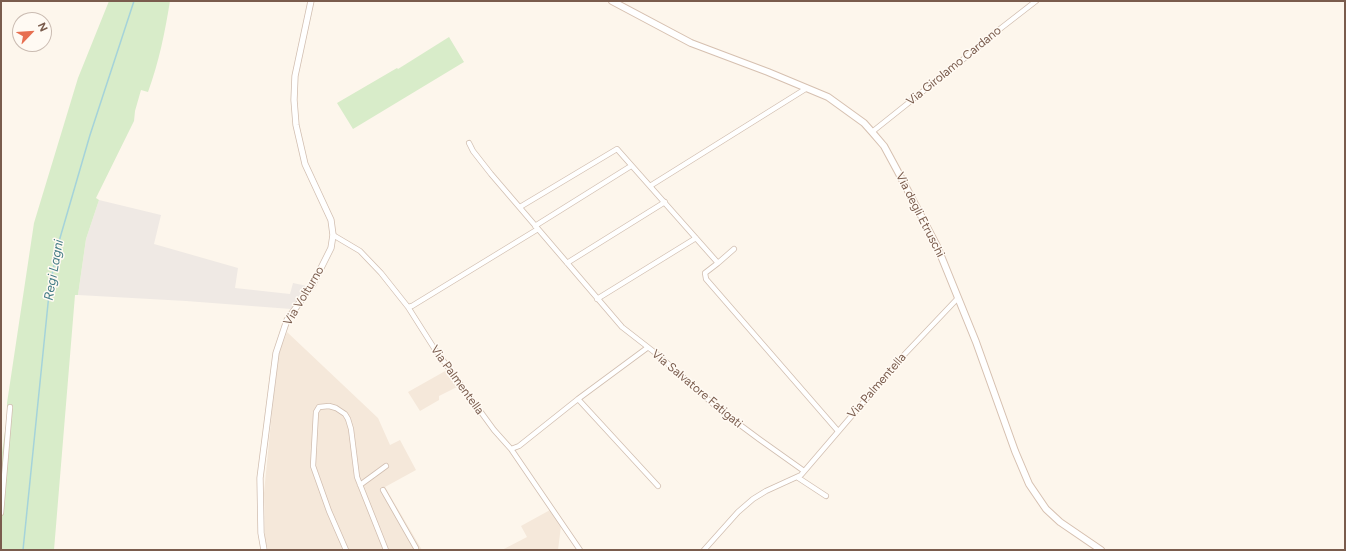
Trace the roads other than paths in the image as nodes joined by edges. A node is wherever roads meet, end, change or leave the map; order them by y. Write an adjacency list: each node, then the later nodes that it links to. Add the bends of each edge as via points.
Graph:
1 (311, 1): 12 (street, Via Volturno, via 296,76 296,124 305,164 331,220)
2 (612, 1): 4 (main road, Via degli Etruschi, via 691,43)
3 (1036, 1): 5 (street, Via Girolamo Cardano, via 986,38 971,53)
4 (807, 88): 5 (main road, Via degli Etruschi, via 828,97); 8 (street)
5 (872, 132): 17 (main road, Via degli Etruschi, via 891,158 926,222)
6 (469, 143): 10 (street, Via Salvatore Fatigati, via 476,155)
7 (632, 166): 8 (street); 10 (street, via 615,149); 11 (street)
8 (650, 186): 9 (street)
9 (665, 202): 13 (street); 15 (street)
10 (520, 207): 11 (street, Via Salvatore Fatigati)
11 (536, 228): 15 (street, Via Salvatore Fatigati); 19 (street)
12 (333, 235): 19 (street, Via Palmentella, via 360,251); 35 (street, Via Volturno, via 331,248 312,284 287,320 276,353 260,478 261,533)
13 (696, 238): 16 (street); 18 (street)
14 (734, 249): 16 (street)
15 (566, 263): 18 (street, Via Salvatore Fatigati)
16 (718, 263): 23 (street, via 705,273 706,279)
17 (958, 298): 23 (street, Via Palmentella, via 903,356); 39 (main road, Via degli Etruschi, via 1029,484 1046,509 1060,522)
18 (597, 299): 20 (street, Via Salvatore Fatigati, via 622,327)
19 (408, 307): 24 (street, Via Palmentella, via 434,348)
20 (647, 348): 21 (street); 26 (street, Via Salvatore Fatigati, via 720,410)
21 (578, 399): 24 (street, via 519,446); 29 (street)
22 (10, 407): 32 (street)
23 (838, 432): 26 (street, Via Palmentella)
24 (511, 449): 38 (street, Via Palmentella)
25 (386, 466): 28 (street)
26 (804, 471): 27 (street, Via Palmentella)
27 (797, 477): 31 (street); 34 (street, Via Palmentella, via 753,499 738,512)
28 (360, 485): 36 (street, via 348,419 336,408 319,407 316,412 313,466); 37 (street)
29 (658, 486)
30 (383, 490): 33 (street)
31 (826, 496)
32 (1, 513)
33 (415, 549)
34 (706, 549)
35 (264, 550)
36 (346, 550)
37 (386, 550)
38 (580, 550)
39 (1101, 550)

